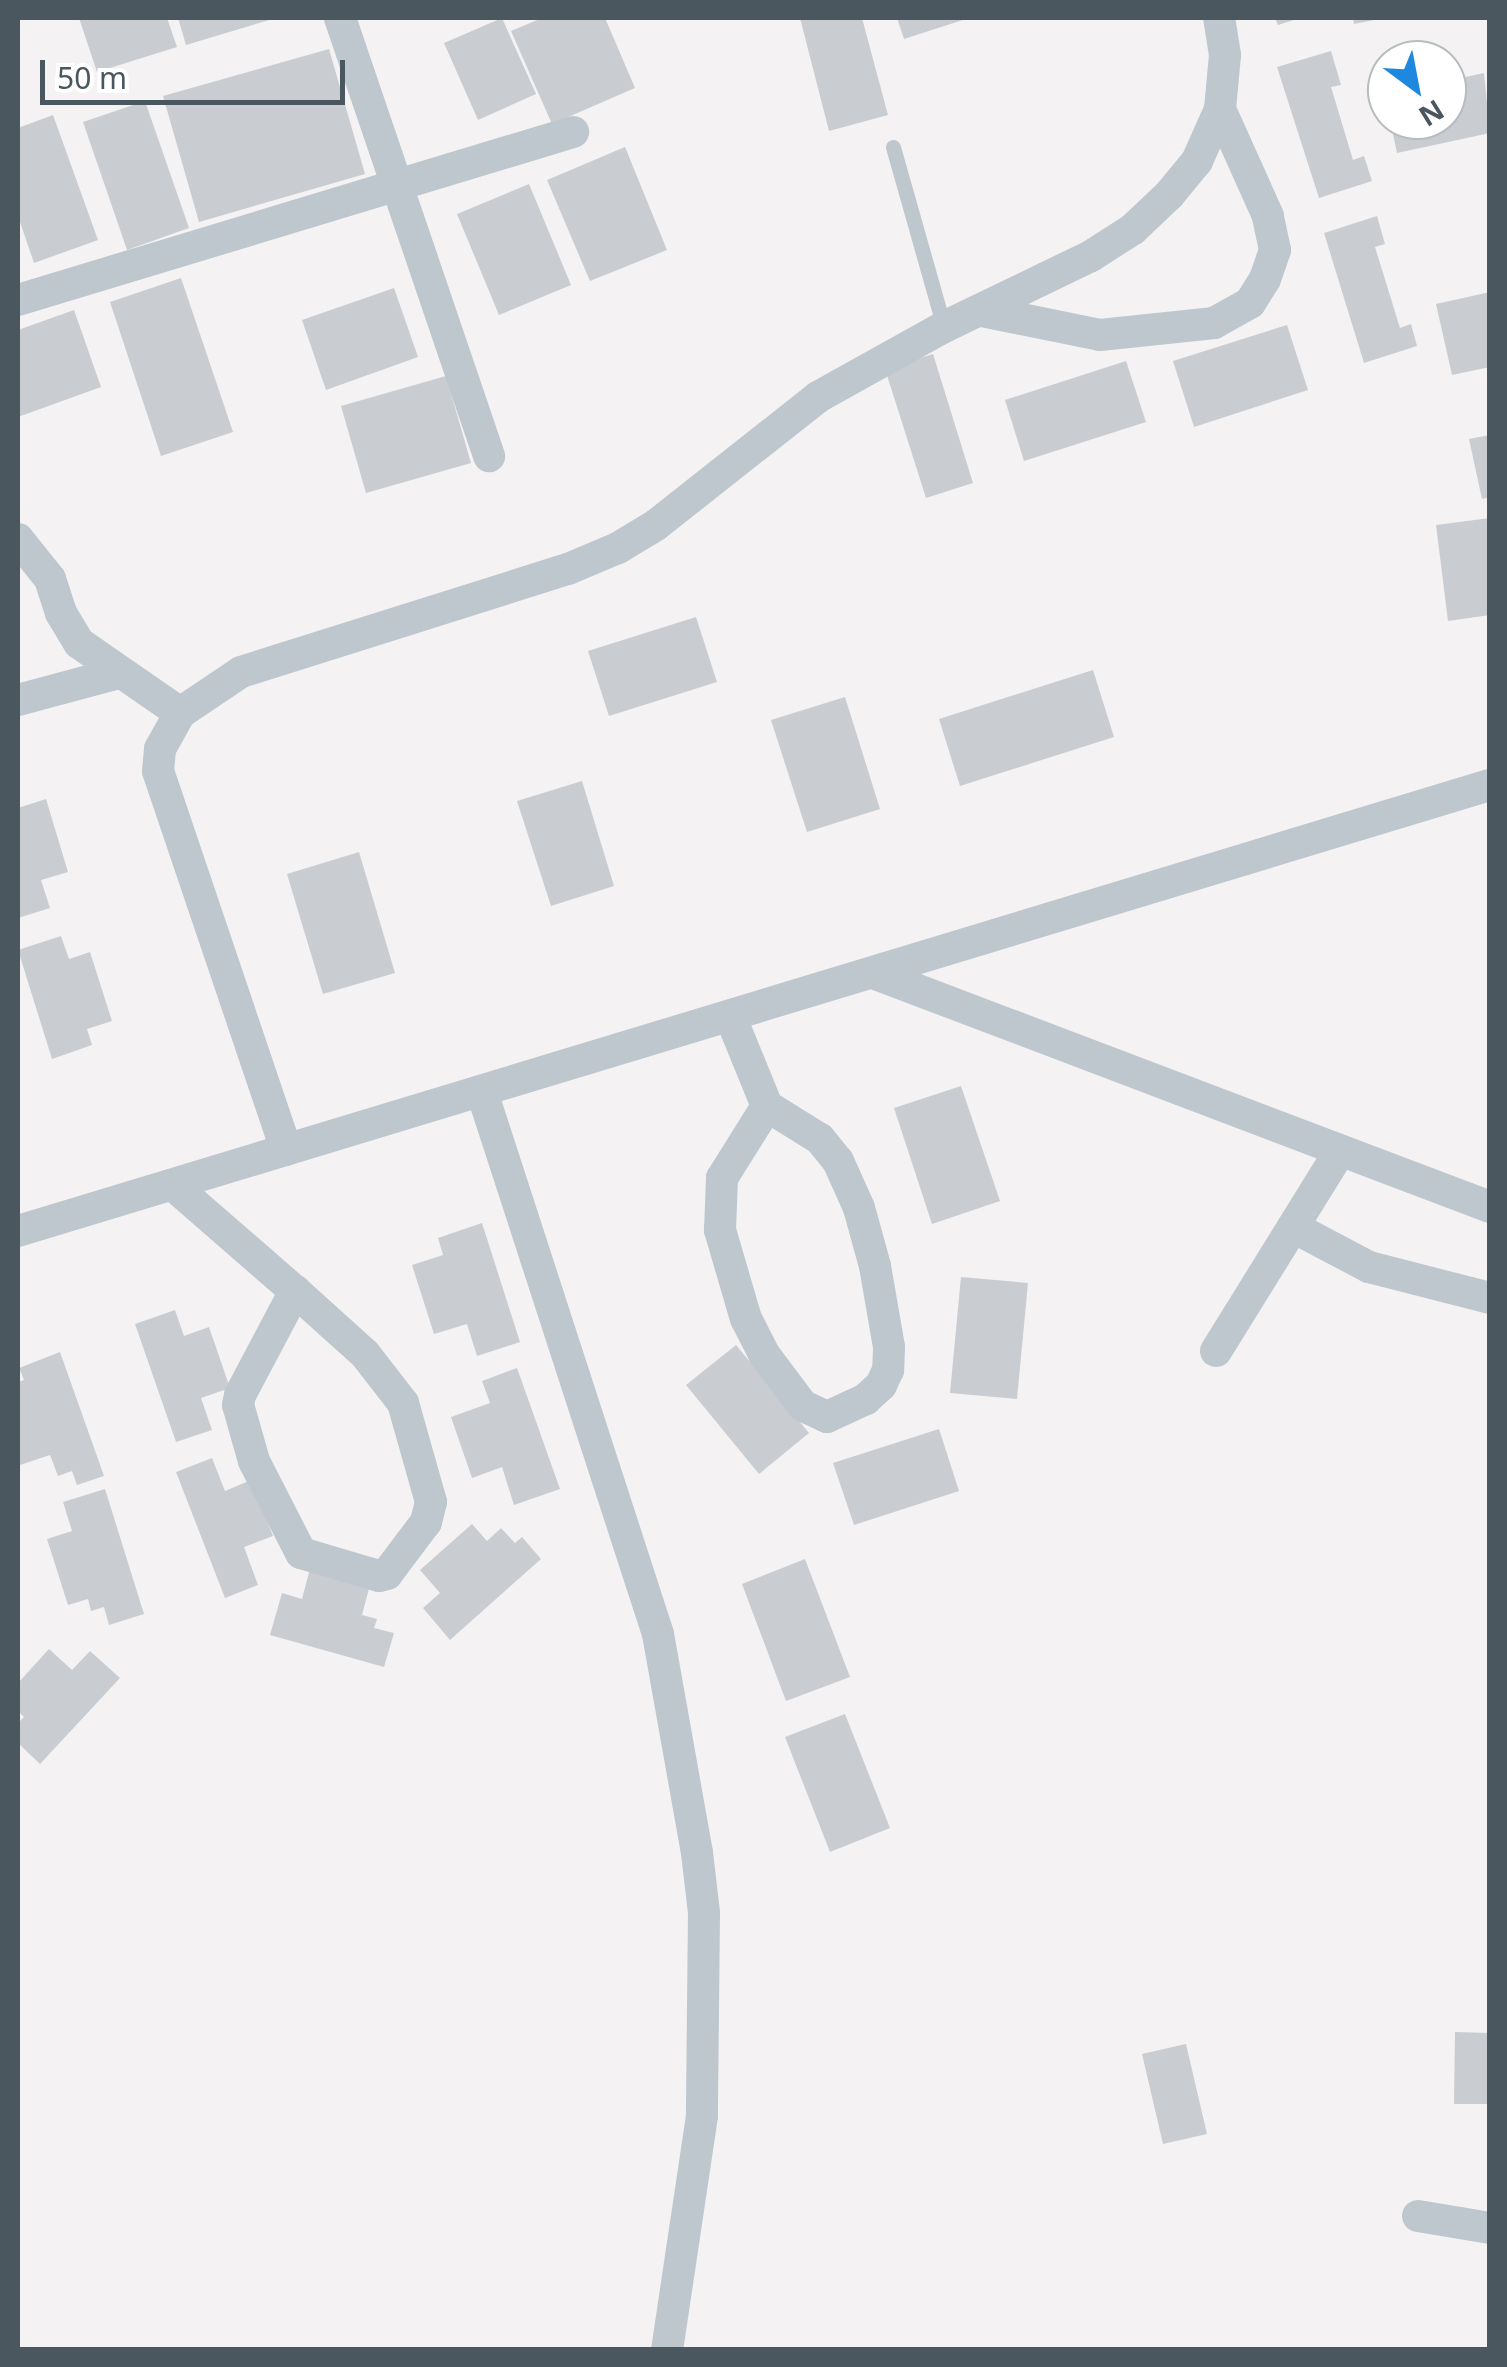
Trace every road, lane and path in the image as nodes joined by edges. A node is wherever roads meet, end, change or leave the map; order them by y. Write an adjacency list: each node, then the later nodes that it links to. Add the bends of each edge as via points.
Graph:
1 (340, 18): 6 (street)
2 (1220, 18): 3 (street)
3 (1220, 109): 8 (street, via 1197,160 1132,229); 8 (street, via 1268,216 1275,250 1250,303 1214,324 1100,335)
4 (573, 132): 6 (street)
5 (893, 147): 9 (lane)
6 (397, 185): 7 (street); 10 (street)
7 (18, 300)
8 (982, 311): 9 (street)
9 (944, 327): 14 (street, via 818,397 656,526 618,548 568,570 240,672)
10 (489, 456)
11 (18, 539): 12 (street, via 50,579 79,644)
12 (118, 673): 13 (street); 14 (street)
13 (18, 700)
14 (180, 713): 20 (street, via 160,749 158,771)
15 (1490, 785): 16 (street)
16 (873, 973): 17 (street); 21 (street)
17 (731, 1018): 18 (street); 19 (street)
18 (482, 1092): 20 (street); 31 (street, via 648,1596 698,1852 704,1913 702,2116)
19 (767, 1106): 19 (street, via 820,1140 838,1161 875,1266 888,1370 866,1399 827,1417 802,1406 764,1354 746,1319 720,1230 722,1178)
20 (286, 1150): 22 (street)
21 (1340, 1151): 23 (street); 24 (street)
22 (174, 1186): 25 (street); 26 (street)
23 (1490, 1207)
24 (1293, 1227): 27 (street, via 1369,1268); 28 (street)
25 (18, 1231)
26 (295, 1291): 26 (street, via 240,1394 254,1462 301,1553 387,1574 426,1522 431,1502 409,1416 366,1354)
27 (1490, 1298)
28 (1216, 1351)
29 (1418, 2216): 30 (street)
30 (1490, 2228)
31 (666, 2350)

